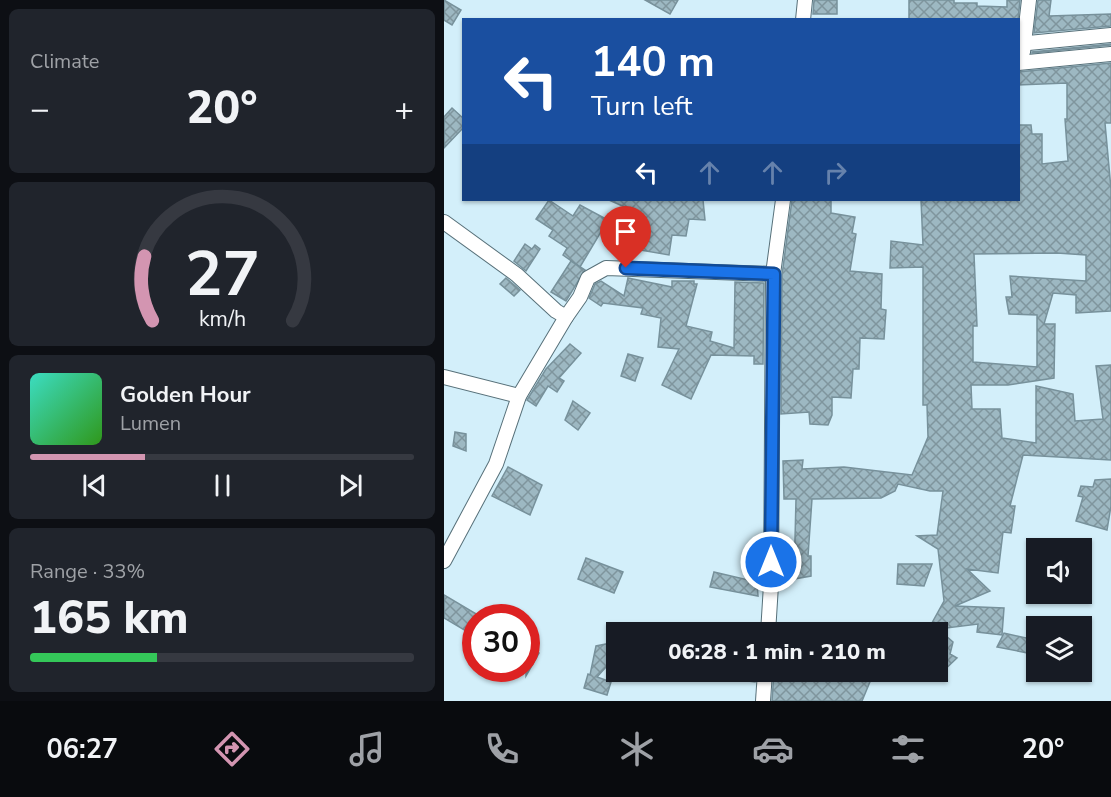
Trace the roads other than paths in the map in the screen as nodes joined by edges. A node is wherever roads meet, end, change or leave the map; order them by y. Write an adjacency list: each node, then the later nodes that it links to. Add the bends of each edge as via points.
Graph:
1 (805, 0): 3 (street)
2 (1029, 0): 5 (street)
3 (803, 18)
4 (1111, 35): 5 (street)
5 (1021, 44): 7 (street)
6 (1111, 54): 7 (street)
7 (1020, 63)
8 (783, 201): 10 (street)
9 (444, 222): 11 (street, via 517,275)
10 (774, 274): 11 (street, via 606,268 588,278); 15 (street)
11 (566, 317): 13 (street)
12 (444, 377): 13 (street)
13 (519, 396): 14 (street, via 496,464)
14 (444, 561)
15 (769, 622)
16 (764, 682): 17 (street)
17 (763, 701)

